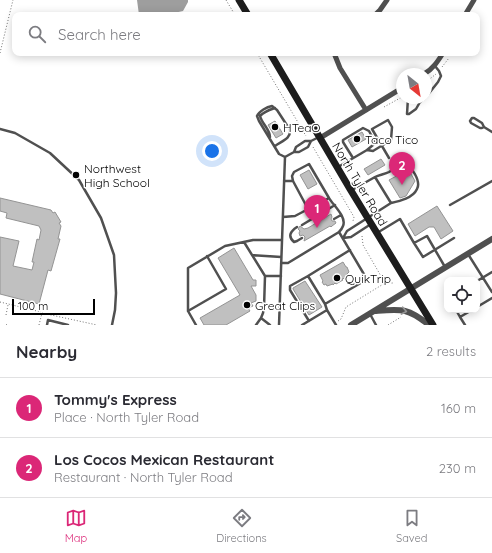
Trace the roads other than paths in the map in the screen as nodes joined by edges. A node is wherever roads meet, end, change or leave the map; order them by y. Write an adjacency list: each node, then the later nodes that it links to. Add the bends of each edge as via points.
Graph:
1 (239, 0): 4 (main road)
2 (387, 0): 5 (street)
3 (474, 0): 6 (street)
4 (246, 12)
5 (378, 12)
6 (467, 12)
7 (272, 56): 20 (main road, North Tyler Road)
8 (335, 56): 16 (street)
9 (441, 56): 10 (street)
10 (434, 65): 11 (street); 12 (lane, via 441,76)
11 (432, 68)
12 (432, 89)
13 (396, 92): 16 (street)
14 (408, 104): 15 (lane, via 407,114)
15 (419, 104)
16 (366, 110): 20 (street)
17 (484, 127): 17 (lane, via 480,128 470,121 474,118); 19 (lane)
18 (0, 129): 85 (lane, via 15,133 50,153 79,180 101,218 114,255 116,293)
19 (492, 132)
20 (319, 138): 21 (lane); 29 (main road, North Tyler Road)
21 (310, 142): 25 (lane, via 308,147 300,152); 25 (lane, via 305,141 296,147)
22 (382, 145): 22 (lane, via 392,140 392,127 388,120 372,129); 24 (lane, via 373,151); 28 (lane)
23 (274, 146): 23 (lane, via 288,138 290,130 272,106 257,116); 26 (lane, via 279,154)
24 (367, 150): 27 (lane); 27 (lane, via 375,142 363,128 343,140)
25 (294, 152): 26 (lane)
26 (285, 157): 31 (lane)
27 (353, 158): 29 (lane)
28 (389, 158)
29 (337, 167): 34 (main road, North Tyler Road)
30 (375, 177): 34 (lane); 36 (lane); 36 (lane, via 401,165 411,168 418,181 418,187 402,201)
31 (284, 181): 32 (lane); 41 (lane)
32 (293, 181): 35 (lane, via 294,172 309,164); 39 (lane)
33 (492, 181): 38 (lane)
34 (351, 191): 43 (main road, North Tyler Road)
35 (329, 198): 37 (lane); 39 (lane)
36 (391, 203): 43 (lane)
37 (335, 205): 40 (lane); 44 (lane)
38 (450, 205)
39 (308, 209): 41 (lane, via 295,216)
40 (341, 215): 42 (lane); 46 (lane, via 344,220)
41 (283, 217): 52 (lane)
42 (334, 219)
43 (370, 221): 47 (main road, North Tyler Road); 49 (lane, via 359,232); 49 (lane, via 347,231)
44 (302, 225)
45 (297, 228): 48 (lane, via 291,233 291,240 294,242)
46 (339, 232): 49 (lane); 61 (lane, via 288,263)
47 (377, 233): 54 (lane, via 400,219); 69 (main road, North Tyler Road)
48 (302, 238)
49 (343, 238): 55 (lane)
50 (454, 238): 56 (lane)
51 (492, 239): 57 (street)
52 (282, 240): 53 (lane); 60 (lane)
53 (244, 242): 58 (lane); 59 (lane, via 225,246)
54 (414, 243): 56 (lane, via 423,257); 56 (lane, via 427,236)
55 (350, 250): 66 (lane); 72 (lane, via 365,276 364,281)
56 (435, 250): 62 (lane)
57 (468, 254): 62 (street); 67 (lane)
58 (252, 255): 60 (lane); 64 (lane)
59 (207, 256): 75 (lane, via 188,268); 75 (lane, via 226,289)
60 (281, 257): 61 (lane)
61 (281, 263): 65 (lane)
62 (446, 267): 69 (street)
63 (492, 272): 67 (lane)
64 (265, 276): 65 (lane); 80 (lane, via 264,308)
65 (281, 276): 89 (lane)
66 (308, 276): 72 (lane); 81 (lane, via 290,286 290,290)
67 (483, 278): 68 (lane); 70 (lane)
68 (480, 280)
69 (410, 289): 76 (street); 94 (main road, North Tyler Road)
70 (492, 292)
71 (492, 298): 73 (lane)
72 (325, 304): 74 (lane)
73 (480, 304)
74 (327, 310): 81 (lane); 82 (lane)
75 (188, 311): 86 (lane)
76 (372, 312): 91 (street); 92 (lane); 93 (street, one-way to 93, via 406,310)
77 (458, 313): 79 (lane)
78 (464, 313): 79 (lane)
79 (460, 317): 95 (lane)
80 (261, 318): 87 (lane); 88 (lane)
81 (309, 321): 90 (lane)
82 (335, 324)
83 (46, 325): 84 (lane, via 48,320)
84 (68, 325)
85 (112, 325)
86 (196, 325)
87 (256, 325)
88 (270, 325)
89 (279, 325)
90 (302, 325)
91 (351, 325)
92 (376, 325)
93 (429, 325)
94 (433, 325)
95 (465, 325)

